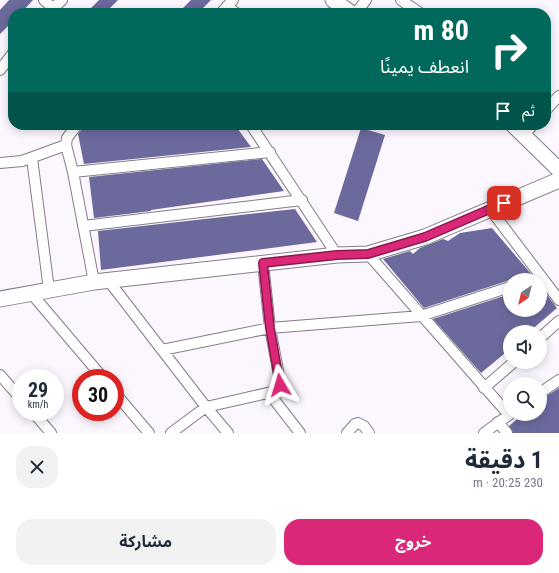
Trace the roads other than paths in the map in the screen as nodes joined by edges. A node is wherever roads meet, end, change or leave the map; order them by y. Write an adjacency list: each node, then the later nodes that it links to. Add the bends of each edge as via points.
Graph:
1 (62, 0): 5 (street)
2 (333, 0): 6 (street)
3 (366, 0): 7 (street)
4 (402, 0): 8 (street)
5 (53, 8)
6 (344, 8)
7 (360, 8)
8 (413, 8)
9 (8, 60): 10 (street)
10 (0, 70)
11 (559, 96): 12 (street)
12 (551, 105)
13 (73, 130): 16 (street, via 67,138)
14 (255, 130): 17 (street)
15 (525, 130): 20 (street)
16 (66, 145): 18 (street); 21 (street)
17 (270, 152): 21 (street); 23 (street)
18 (32, 158): 19 (street); 32 (street)
19 (0, 163)
20 (559, 170)
21 (73, 172): 25 (street)
22 (559, 180): 24 (street)
23 (302, 200): 25 (street); 27 (street)
24 (490, 209): 26 (street, via 425,237); 29 (street)
25 (83, 226): 30 (street)
26 (368, 254): 27 (street); 37 (street)
27 (337, 255): 28 (street)
28 (263, 263): 30 (street); 39 (street)
29 (534, 273)
30 (101, 281): 32 (street); 41 (street)
31 (547, 288): 36 (street)
32 (49, 290): 34 (street)
33 (503, 290): 37 (street)
34 (31, 293): 35 (street); 42 (street)
35 (0, 299)
36 (559, 300)
37 (421, 316): 39 (street); 46 (street)
38 (558, 325): 40 (street)
39 (270, 328): 41 (street); 49 (street, via 280,381 276,391)
40 (547, 333)
41 (162, 350): 51 (street)
42 (94, 369)
43 (506, 369): 46 (street)
44 (0, 375): 48 (street)
45 (559, 380): 47 (street)
46 (484, 388): 52 (street)
47 (547, 388)
48 (12, 389)
49 (269, 393): 51 (street); 60 (street)
50 (124, 404): 57 (street)
51 (206, 407): 58 (street); 59 (street)
52 (503, 408)
53 (503, 418): 55 (street)
54 (41, 421): 56 (street)
55 (498, 422): 63 (street); 64 (street)
56 (51, 433)
57 (149, 433)
58 (171, 433)
59 (228, 433)
60 (300, 433)
61 (347, 433): 62 (street, via 358,423)
62 (369, 433)
63 (484, 433)
64 (507, 433)

